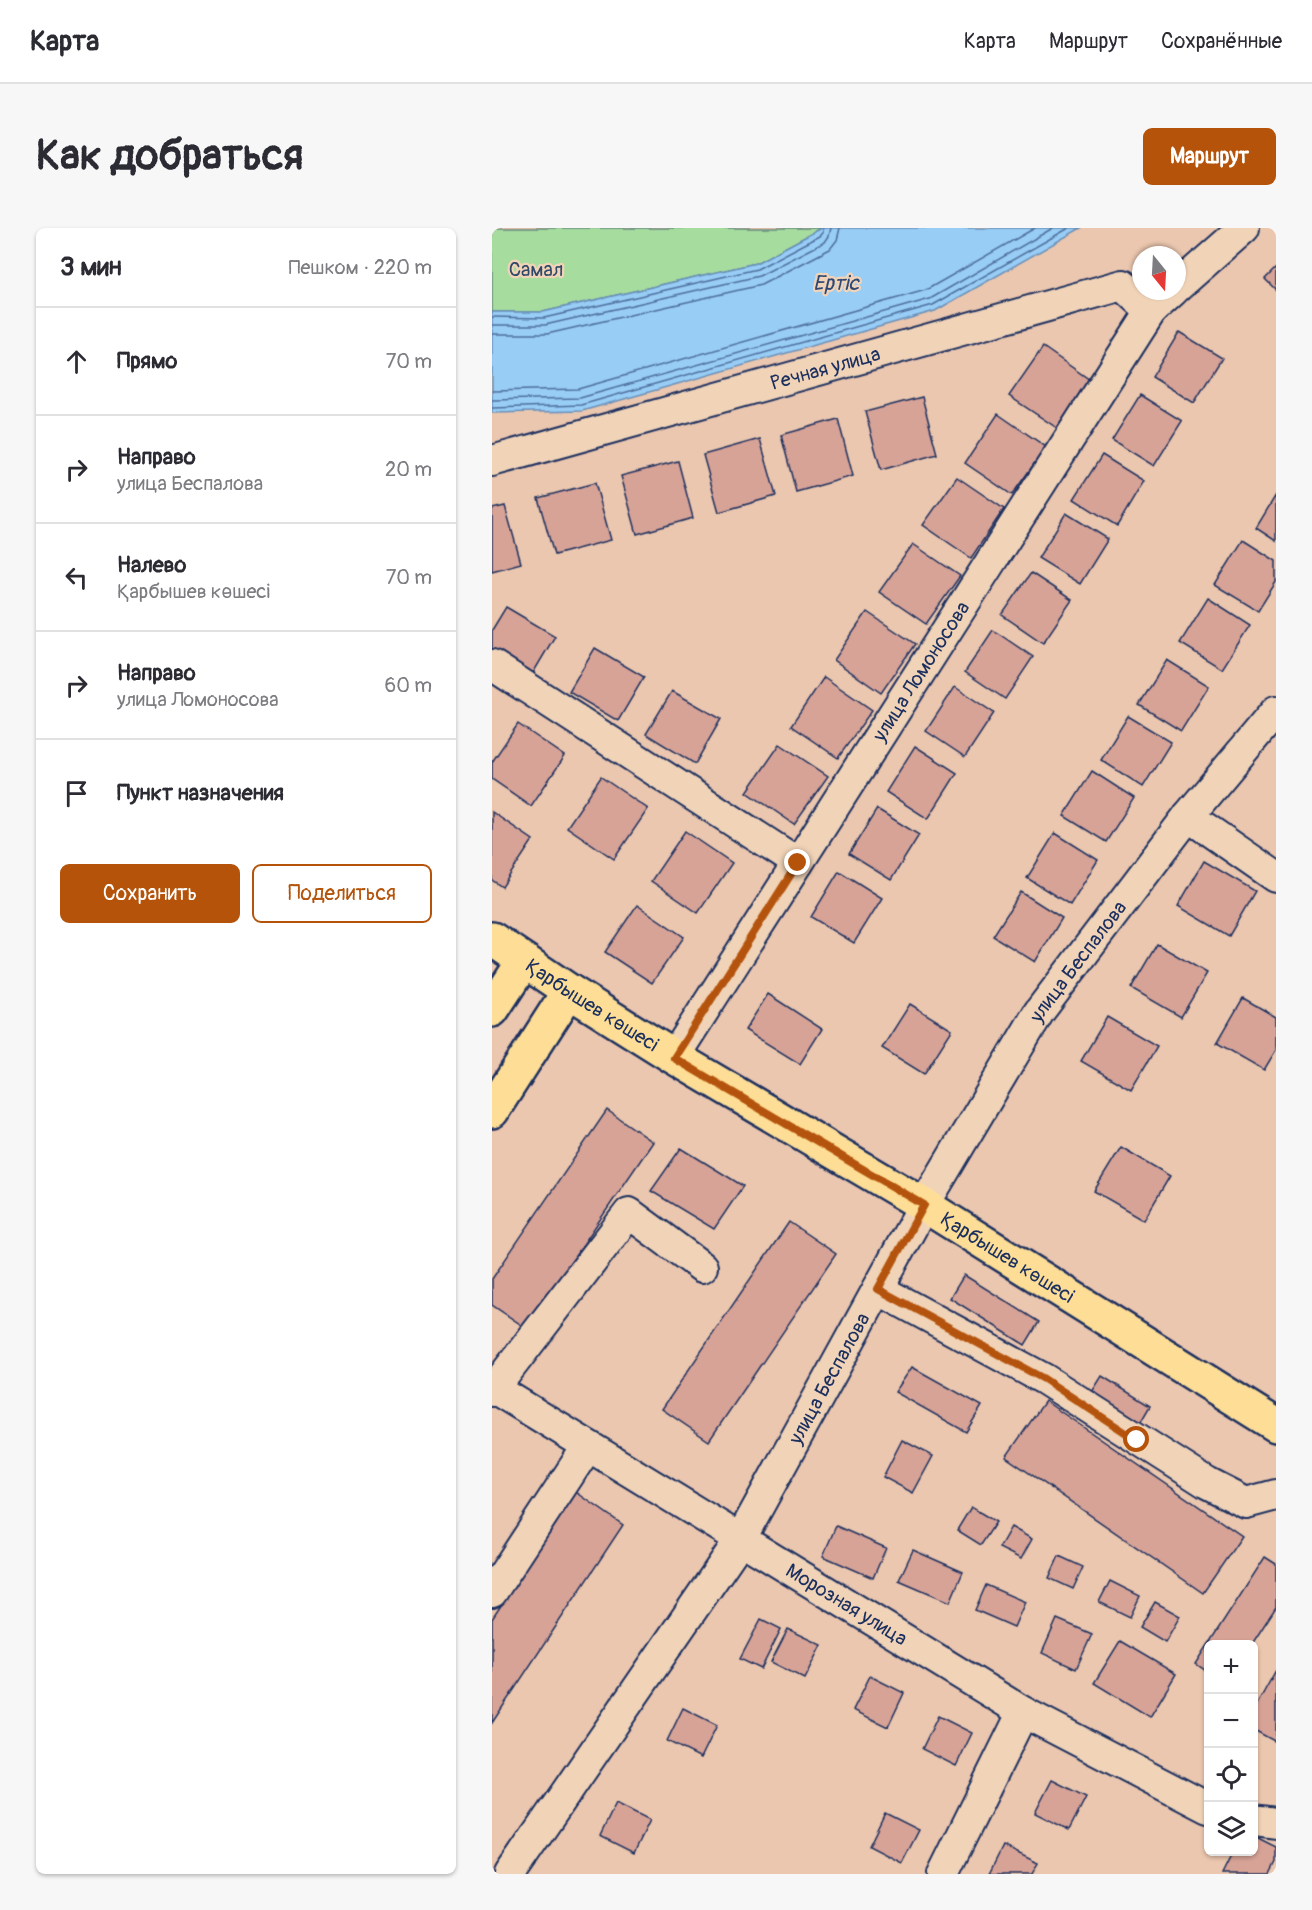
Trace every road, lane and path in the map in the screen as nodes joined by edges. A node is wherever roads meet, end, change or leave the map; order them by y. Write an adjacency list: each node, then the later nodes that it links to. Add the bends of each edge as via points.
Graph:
1 (1244, 228): 2 (street)
2 (1186, 279)
3 (1163, 300): 4 (street, улица Ломоносова)
4 (1151, 311): 5 (street, Речная улица, via 1123,285); 9 (street, улица Ломоносова)
5 (492, 461)
6 (492, 665): 9 (street)
7 (1276, 711): 8 (street, улица Беспалова)
8 (1188, 816): 10 (street); 17 (street, улица Беспалова, via 1039,1012)
9 (798, 863): 15 (street, улица Ломоносова)
10 (1276, 877)
11 (492, 939): 12 (main road, Қарбышев көшесі)
12 (524, 961): 13 (main road, Қарбышев көшесі); 14 (main road)
13 (569, 991): 15 (main road, Қарбышев көшесі); 16 (main road)
14 (492, 1011)
15 (674, 1058): 17 (main road, Қарбышев көшесі)
16 (492, 1111)
17 (924, 1205): 19 (street, улица Беспалова); 21 (main road, Қарбышев көшесі)
18 (702, 1267): 20 (street, via 629,1213)
19 (878, 1289): 23 (street, via 1044,1379 1207,1483 1246,1503); 24 (street, улица Беспалова)
20 (492, 1389): 22 (street, Морозная улица)
21 (1276, 1425)
22 (588, 1446): 24 (street, Морозная улица); 25 (street)
23 (1276, 1495)
24 (740, 1540): 26 (street, Морозная улица); 30 (street, улица Беспалова)
25 (492, 1592)
26 (1023, 1712): 27 (street, Морозная улица); 31 (street)
27 (1204, 1805)
28 (1258, 1821): 29 (street)
29 (1276, 1823)
30 (510, 1874)
31 (943, 1874)

